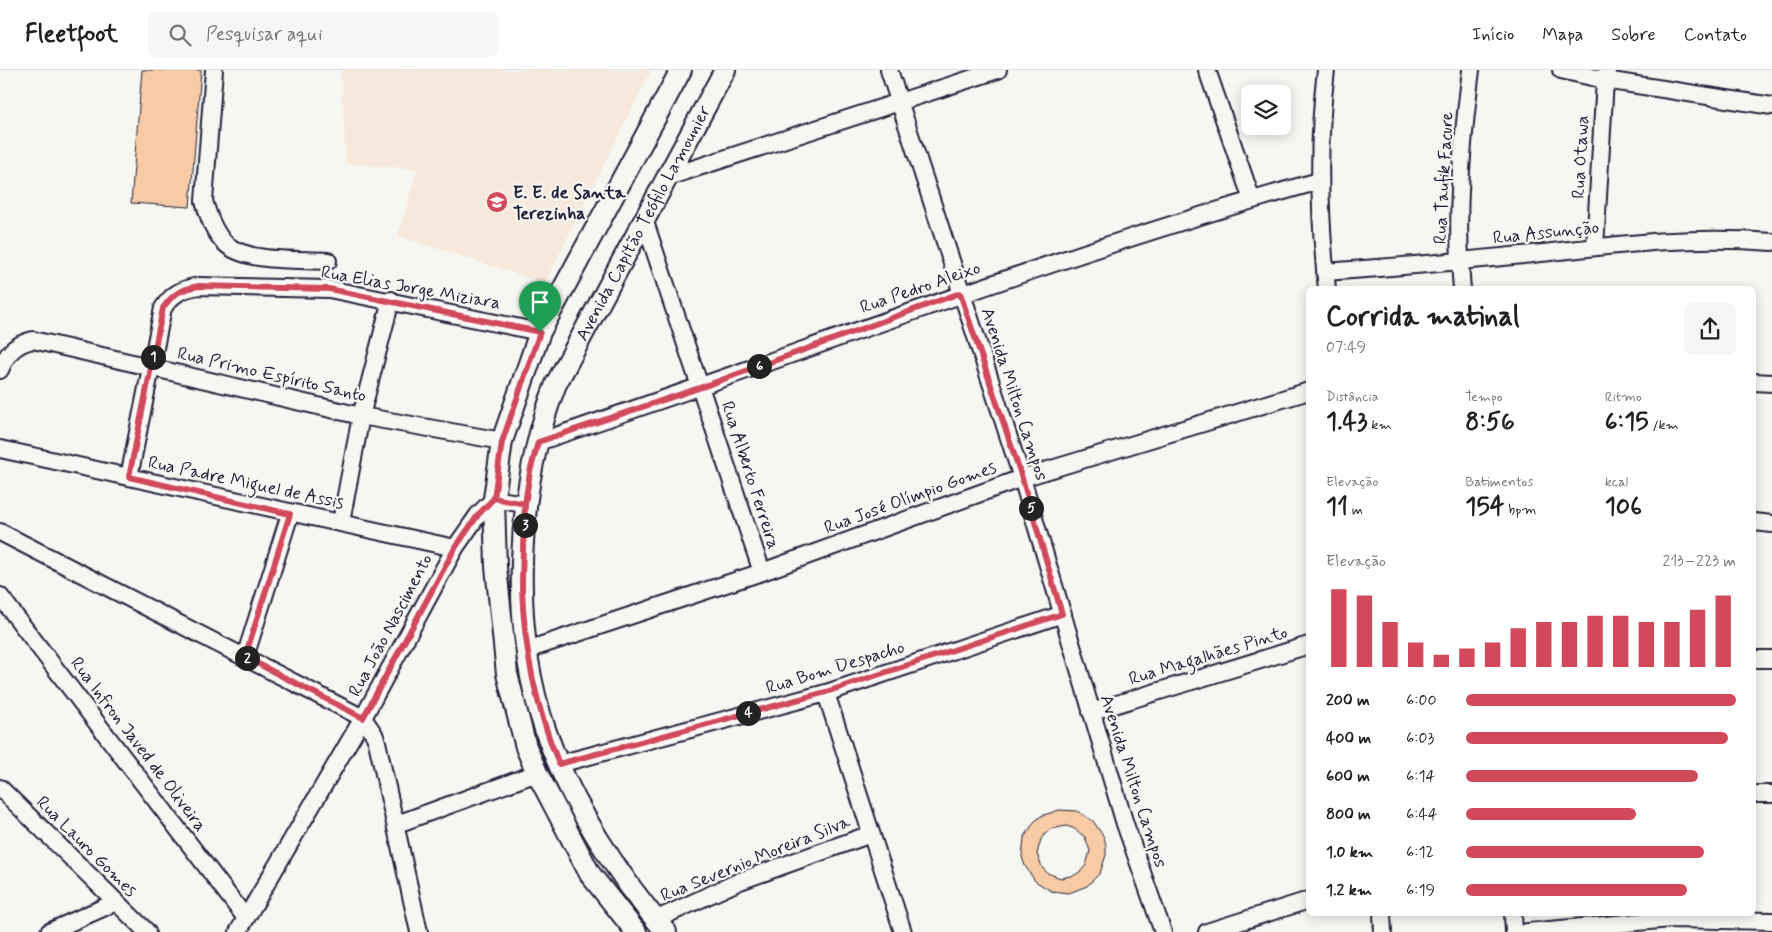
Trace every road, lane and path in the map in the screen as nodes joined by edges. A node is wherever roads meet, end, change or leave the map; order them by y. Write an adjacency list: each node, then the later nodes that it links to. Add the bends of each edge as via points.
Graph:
1 (214, 70): 19 (street, via 204,200 210,220 227,245 250,256)
2 (681, 70): 25 (main road)
3 (725, 70): 13 (main road, Avenida Capitão Teófilo Lamounier)
4 (889, 70): 11 (street, Avenida Milton Campos)
5 (998, 70): 11 (street)
6 (1207, 70): 15 (street)
7 (1326, 70): 14 (street)
8 (1471, 70): 20 (street, Rua Taufik Facure, via 1461,160)
9 (1561, 70): 10 (street)
10 (1607, 75): 12 (street); 18 (street, Rua Otawa)
11 (899, 103): 13 (street); 23 (street, Avenida Milton Campos)
12 (1772, 106)
13 (665, 178): 16 (main road, Avenida Capitão Teófilo Lamounier)
14 (1319, 181): 15 (street, Rua Pedro Aleixo); 21 (street)
15 (1252, 200): 23 (street, Rua Pedro Aleixo)
16 (644, 219): 30 (street, Rua Alberto Ferreira); 34 (main road, Avenida Capitão Teófilo Lamounier, via 556,384)
17 (1772, 242): 18 (street, Rua Assunção, via 1658,240)
18 (1595, 248): 20 (street, Rua Assunção)
19 (328, 261)
20 (1460, 262): 21 (street, Rua Assunção); 22 (street, Rua Taufik Facure)
21 (1326, 281)
22 (1462, 286)
23 (960, 293): 30 (street, Rua Pedro Aleixo); 37 (street, Avenida Milton Campos)
24 (391, 300): 25 (street, Rua Elias Jorge Miziara); 26 (street, Rua Elias Jorge Miziara, via 329,289 199,286 179,291 163,308); 32 (street)
25 (540, 332): 33 (main road)
26 (152, 366): 27 (street, Rua Primo Espírito Santo, via 33,340 11,350); 32 (street, Rua Primo Espírito Santo); 36 (street)
27 (0, 370)
28 (1756, 382): 29 (street)
29 (1772, 383)
30 (702, 387): 34 (street, Rua Pedro Aleixo); 46 (street, Rua Alberto Ferreira)
31 (1306, 392): 37 (street, Rua José Olímpio Gomes)
32 (361, 416): 33 (street, Rua Primo Espírito Santo); 41 (street)
33 (502, 442): 38 (main road)
34 (538, 442): 39 (main road, Avenida Capitão Teófilo Lamounier)
35 (0, 449): 36 (street, Rua Padre Miguel de Assis)
36 (129, 477): 40 (street, Rua Padre Miguel de Assis)
37 (1022, 478): 46 (street, Rua José Olímpio Gomes); 48 (street, Avenida Milton Campos)
38 (494, 498): 39 (street); 45 (street, Rua João Nascimento); 58 (main road, via 496,567 507,674)
39 (525, 504): 50 (main road, Avenida Capitão Teófilo Lamounier, via 522,589)
40 (290, 514): 41 (street, Rua Padre Miguel de Assis); 51 (street)
41 (341, 522): 45 (street, Rua Padre Miguel de Assis)
42 (1756, 522): 43 (street)
43 (1772, 524)
44 (0, 532): 51 (street)
45 (455, 548): 56 (street, Rua João Nascimento)
46 (762, 572): 50 (street, Rua José Olímpio Gomes)
47 (0, 596): 68 (street, Rua Infron Javed de Oliveira)
48 (1062, 614): 54 (street, Rua Bom Despacho); 55 (street, Avenida Milton Campos)
49 (1306, 645): 55 (street, Rua Magalhães Pinto)
50 (527, 650): 57 (main road, Avenida Capitão Teófilo Lamounier, via 536,699)
51 (245, 657): 56 (street)
52 (1756, 659): 53 (street)
53 (1772, 659)
54 (826, 692): 57 (street, Rua Bom Despacho); 63 (street)
55 (1091, 712): 77 (street, Avenida Milton Campos, via 1125,824)
56 (363, 718): 62 (street, via 377,742); 68 (street, Rua João Nascimento)
57 (559, 764): 70 (main road, Avenida Capitão Teófilo Lamounier, via 601,844)
58 (536, 773): 62 (street); 75 (main road, via 590,874)
59 (0, 788): 65 (street, Rua Lauro Gomes)
60 (1756, 794): 61 (street)
61 (1772, 794)
62 (397, 824): 74 (street)
63 (871, 834): 70 (street, Rua Severnio Moreira Silva, via 740,882); 76 (street)
64 (1306, 901): 78 (street)
65 (116, 902): 71 (street); 72 (street, Rua Lauro Gomes)
66 (1382, 916): 79 (street)
67 (1513, 916): 80 (street)
68 (245, 917): 73 (street, Rua João Nascimento)
69 (1772, 921): 81 (street, via 1671,919)
70 (661, 926)
71 (49, 932)
72 (146, 932)
73 (238, 932)
74 (419, 932)
75 (636, 932)
76 (903, 932)
77 (1163, 932)
78 (1207, 932)
79 (1384, 932)
80 (1514, 932)
81 (1527, 932)

